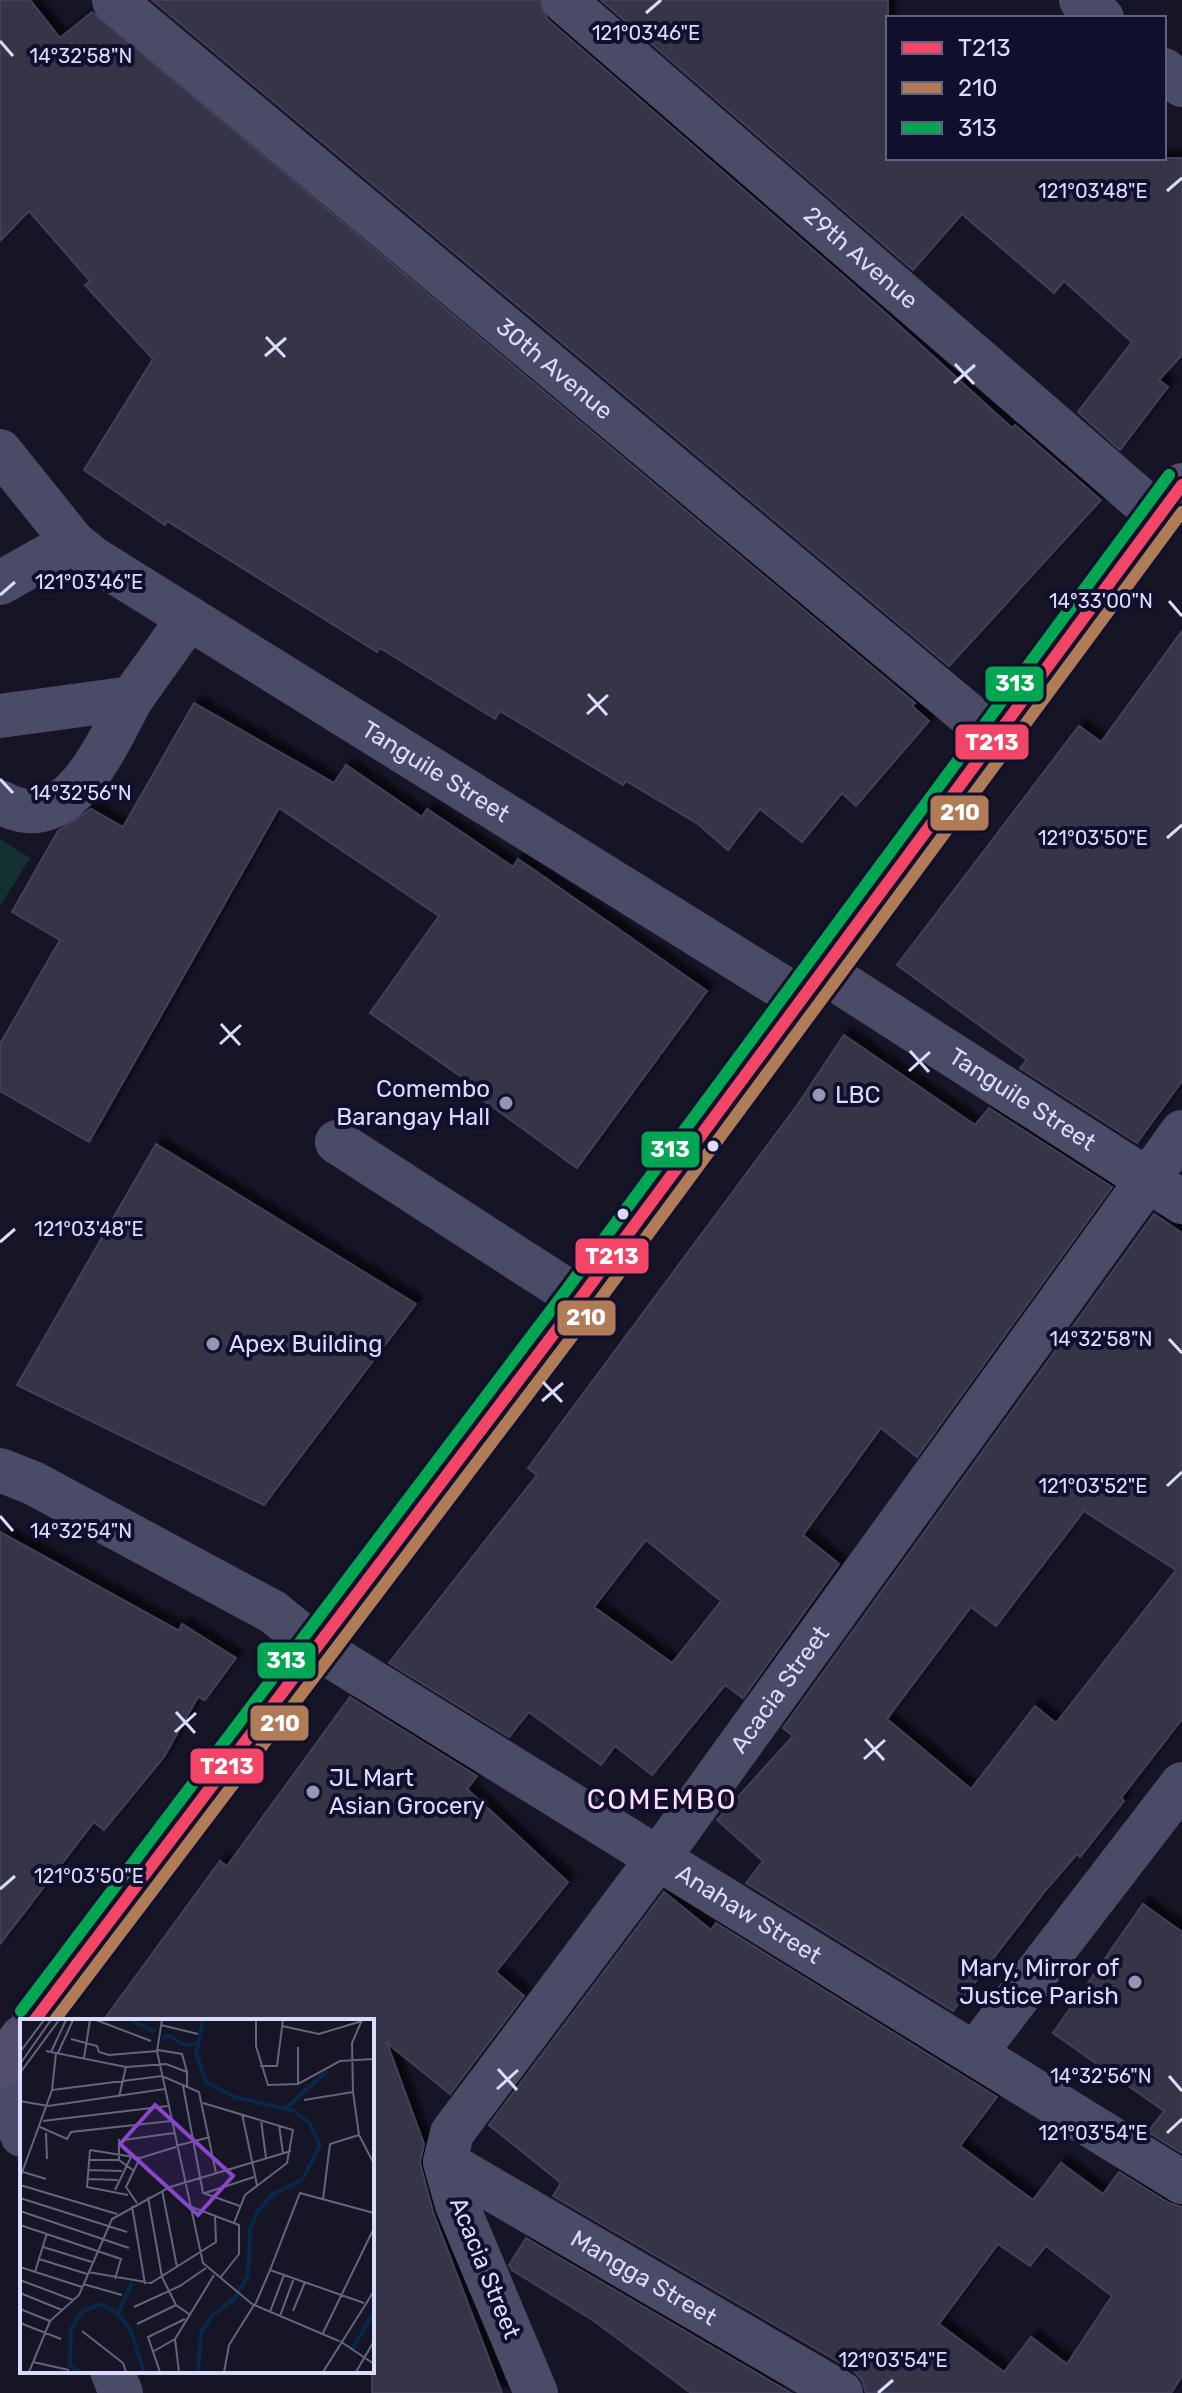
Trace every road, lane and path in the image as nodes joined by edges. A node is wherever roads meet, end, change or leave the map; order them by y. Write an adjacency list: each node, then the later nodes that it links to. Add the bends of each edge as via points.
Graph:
1 (563, 0): 8 (street, 29th Avenue)
2 (1081, 0): 4 (street)
3 (114, 1): 14 (street, 30th Avenue)
4 (1100, 16)
5 (1166, 72): 6 (street)
6 (1182, 85)
7 (0, 451): 9 (street, Tanguile Street)
8 (1171, 501): 14 (main road)
9 (73, 542): 10 (street); 11 (street, Tanguile Street)
10 (0, 583)
11 (189, 618): 12 (street); 16 (street, Tanguile Street)
12 (132, 698): 13 (street); 15 (street, via 87,777 64,800 42,813 23,813)
13 (0, 716)
14 (995, 737): 16 (main road)
15 (0, 802)
16 (812, 985): 19 (street, Tanguile Street); 21 (main road)
17 (1182, 1132): 19 (street, Acacia Street)
18 (337, 1142): 21 (street)
19 (1146, 1176): 20 (street, Tanguile Street); 25 (street, Acacia Street)
20 (1182, 1202)
21 (580, 1299): 23 (main road)
22 (0, 1470): 23 (street, Anahaw Street, via 273,1612)
23 (316, 1647): 25 (street, Anahaw Street); 26 (main road)
24 (1182, 1784): 28 (street)
25 (659, 1857): 28 (street, Anahaw Street); 32 (street, Acacia Street, via 452,2133)
26 (36, 2019)
27 (20, 2040): 29 (main road)
28 (975, 2053): 33 (street, Anahaw Street)
29 (0, 2067)
30 (0, 2077): 31 (street)
31 (20, 2130)
32 (445, 2162): 36 (street, Acacia Street, via 457,2205); 37 (street, Mangga Street)
33 (1182, 2182)
34 (113, 2373): 35 (street)
35 (121, 2393)
36 (536, 2393)
37 (841, 2393)

